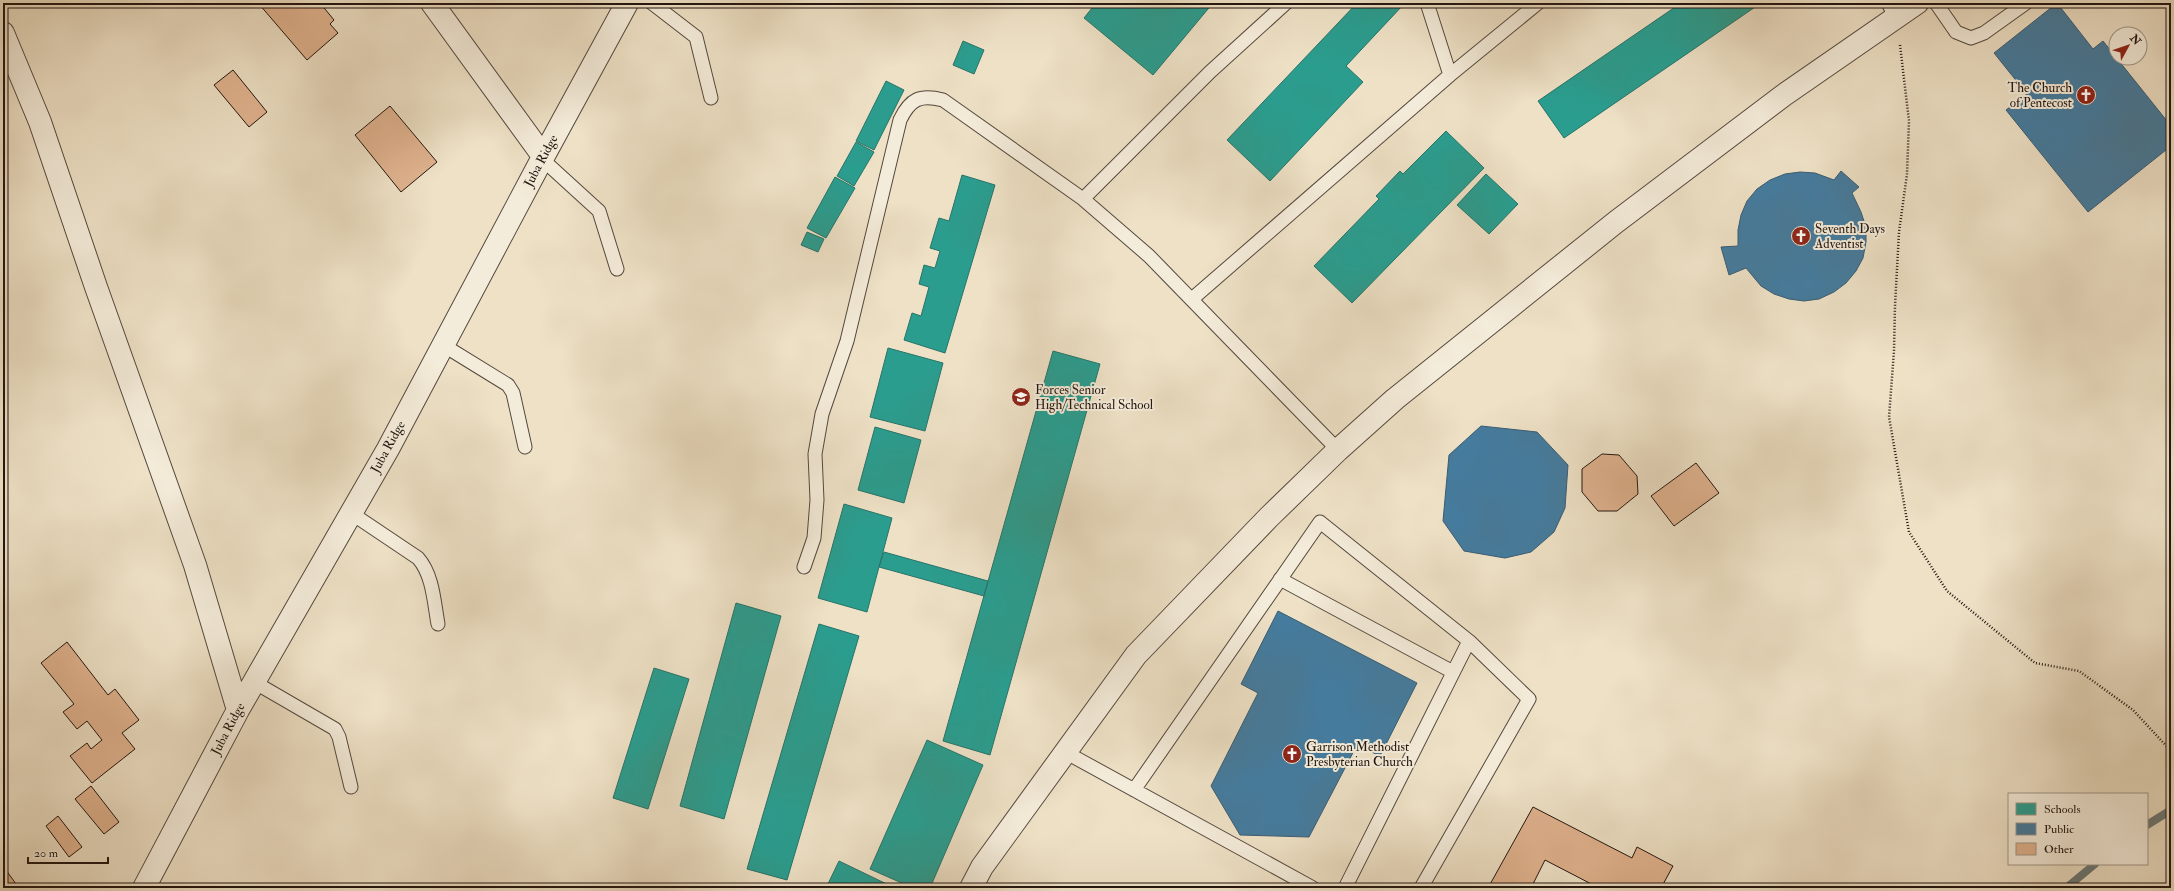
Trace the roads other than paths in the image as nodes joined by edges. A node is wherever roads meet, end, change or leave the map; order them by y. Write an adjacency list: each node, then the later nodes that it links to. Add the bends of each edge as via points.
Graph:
1 (432, 3): 14 (street)
2 (627, 3): 14 (street, Juba Ridge)
3 (652, 3): 13 (lane, via 696,37)
4 (1286, 3): 15 (lane, via 1210,72)
5 (1426, 3): 12 (lane)
6 (1538, 3): 12 (lane)
7 (1917, 3): 10 (street)
8 (1936, 3): 9 (lane, via 1956,32 1970,38 1984,33)
9 (2026, 3)
10 (1892, 10): 20 (street, via 1616,222 1395,399)
11 (3, 33): 28 (street, via 40,122 185,535)
12 (1450, 75): 17 (lane)
13 (711, 98)
14 (542, 158): 16 (lane, via 599,211); 18 (street, Juba Ridge)
15 (1083, 199): 17 (lane, via 1149,256); 22 (lane, via 943,100 930,96 917,99 906,107 900,120 847,341 822,414 816,454 817,500 814,538)
16 (617, 270)
17 (1192, 299): 20 (lane)
18 (443, 345): 19 (lane, via 508,386 513,393); 21 (street, Juba Ridge)
19 (525, 447)
20 (1338, 450): 29 (street, via 1269,517 1136,655)
21 (351, 513): 24 (lane, via 418,558 425,566); 27 (street, Juba Ridge)
22 (804, 567)
23 (1280, 579): 25 (lane, via 1320,522); 26 (lane); 31 (lane)
24 (438, 624)
25 (1469, 641): 26 (lane); 36 (lane, via 1529,699)
26 (1453, 672): 35 (lane)
27 (254, 682): 28 (street, Juba Ridge); 30 (lane, via 335,729)
28 (238, 710): 32 (street, Juba Ridge)
29 (1065, 752): 31 (lane); 33 (street, via 982,867)
30 (351, 787)
31 (1134, 790): 34 (lane)
32 (144, 888)
33 (970, 888)
34 (1313, 888)
35 (1345, 888)
36 (1421, 888)

